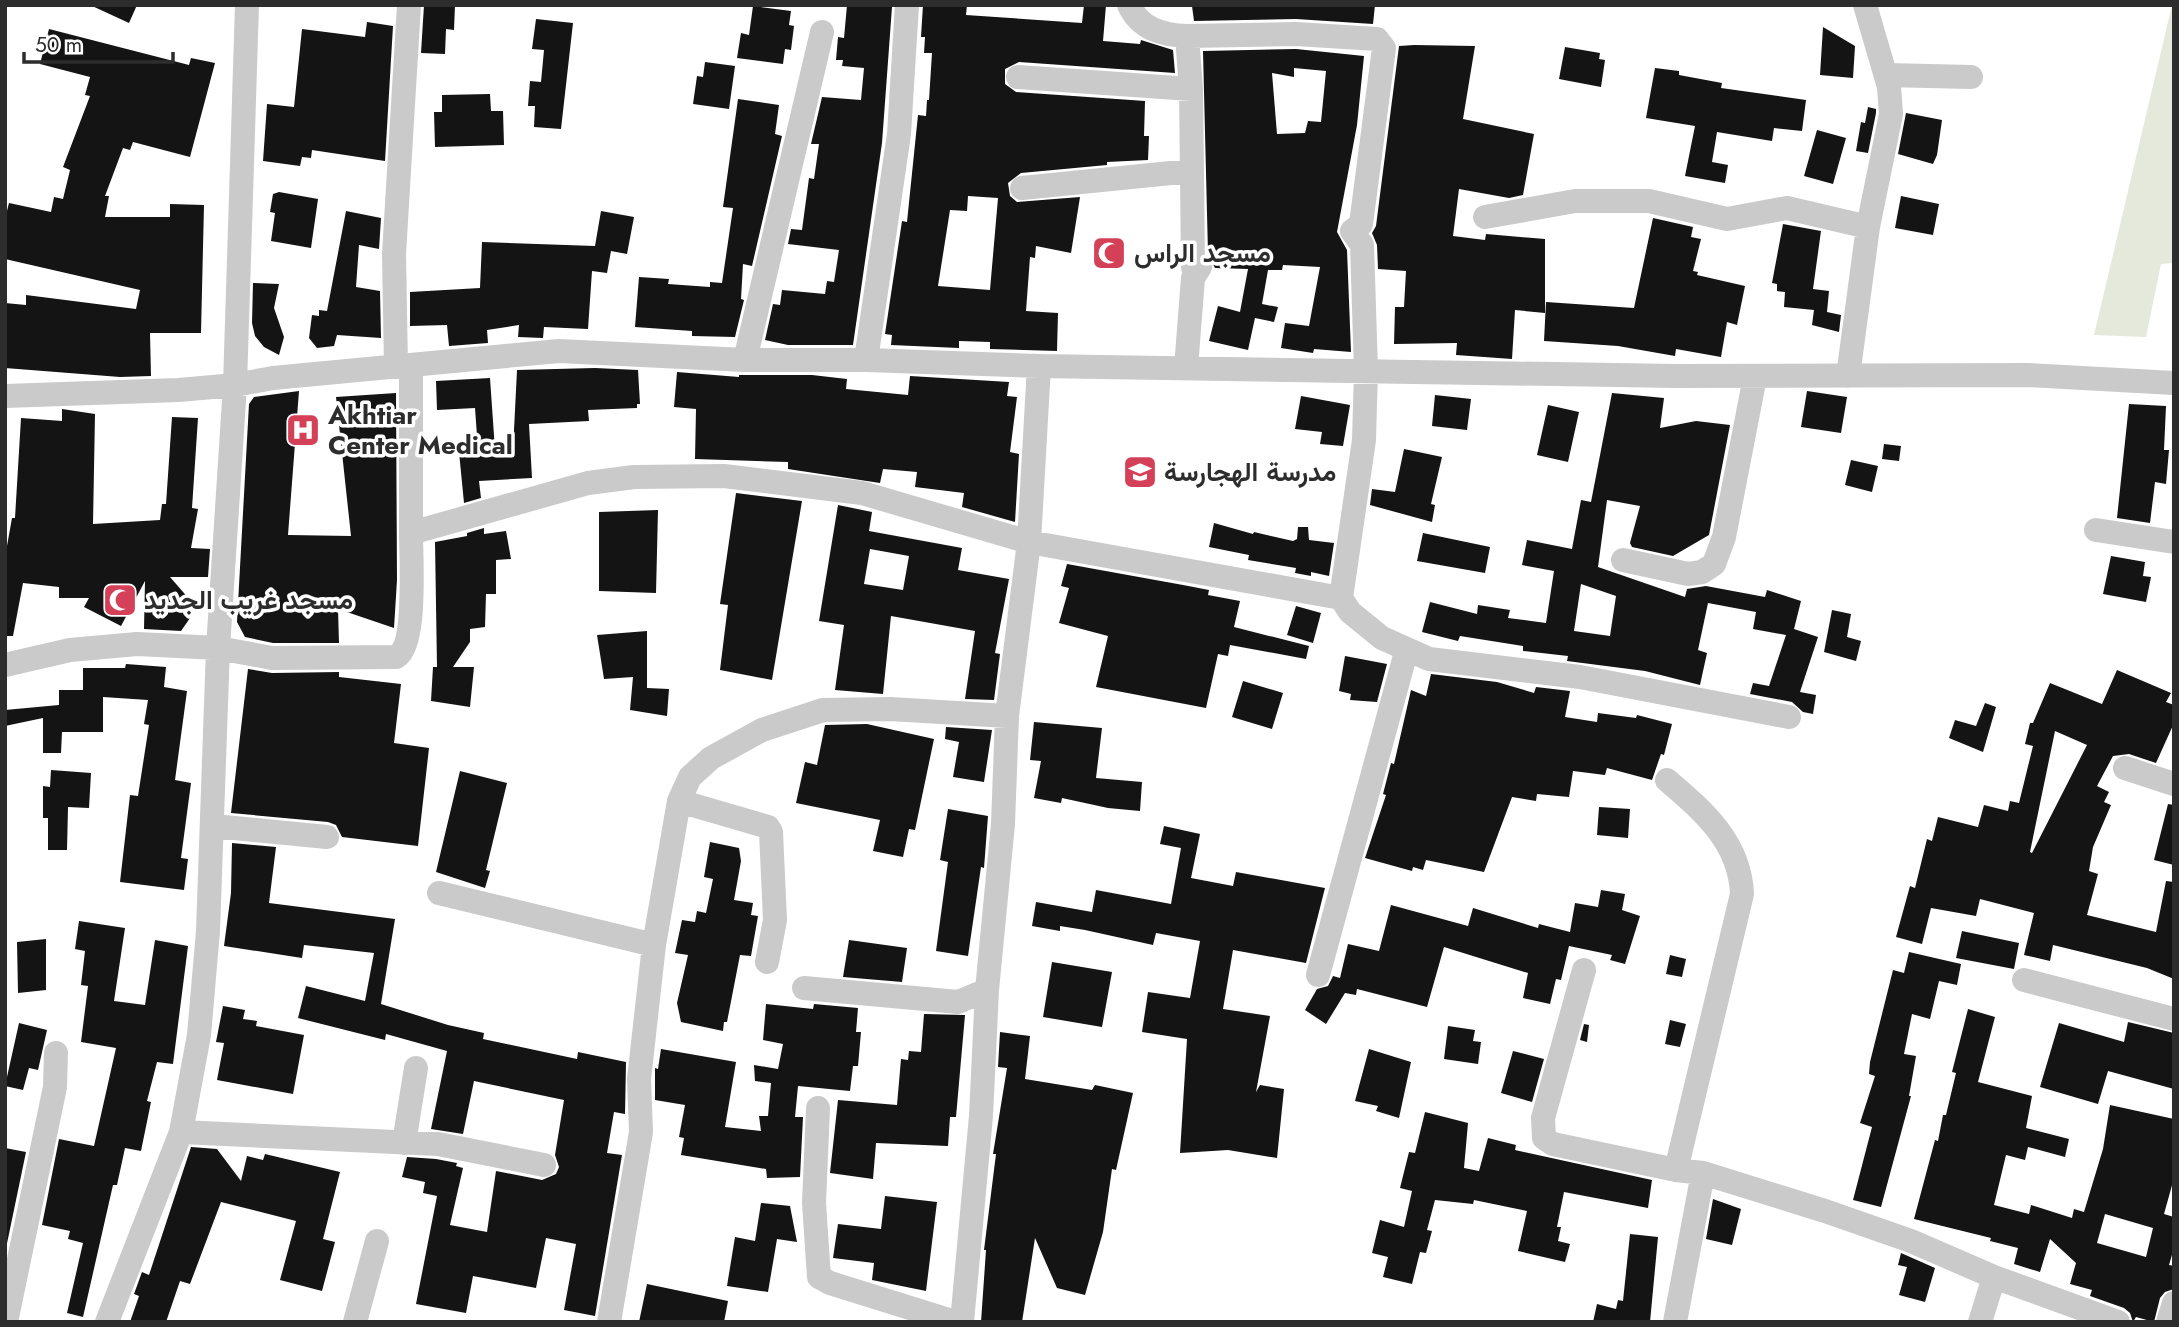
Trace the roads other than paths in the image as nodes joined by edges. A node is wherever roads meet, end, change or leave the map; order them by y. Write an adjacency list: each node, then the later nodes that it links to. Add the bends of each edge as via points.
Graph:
1 (247, 5): 25 (street)
2 (409, 5): 19 (street, via 394,254)
3 (907, 5): 17 (street, via 900,134)
4 (1129, 5): 7 (street, via 1136,20 1147,27)
5 (1865, 5): 8 (street)
6 (822, 32): 16 (street)
7 (1186, 36): 11 (street); 21 (street, via 1296,34 1383,43 1361,224 1352,231 1362,245)
8 (1886, 75): 9 (street); 15 (street, via 1892,114)
9 (1971, 77)
10 (1018, 78): 11 (street)
11 (1191, 89): 12 (street)
12 (1191, 171): 13 (street); 20 (street, via 1193,267 1200,267 1193,278)
13 (1022, 188)
14 (1485, 217): 15 (street, via 1575,201 1649,201 1727,219 1787,208)
15 (1868, 227): 22 (street)
16 (746, 360): 17 (street); 19 (street, via 559,351)
17 (866, 360): 18 (street)
18 (1039, 366): 20 (street); 29 (street)
19 (403, 367): 25 (street, via 273,377); 28 (street)
20 (1186, 368): 21 (street)
21 (1366, 370): 23 (street); 32 (street, via 1364,440)
22 (1848, 376): 23 (street); 24 (street, via 2027,375)
23 (1755, 377): 31 (street, via 1724,537 1714,564 1688,574)
24 (2174, 383)
25 (235, 385): 26 (street); 33 (street)
26 (5, 396)
27 (2096, 530): 30 (street)
28 (411, 533): 29 (street, via 588,484 634,477 724,475 862,493); 33 (street, via 409,637 402,654 388,659 272,658)
29 (1029, 542): 32 (street); 36 (street)
30 (2174, 542)
31 (1623, 560)
32 (1341, 598): 34 (street, via 1382,638)
33 (218, 648): 35 (street, via 113,646 70,650); 42 (street)
34 (1406, 652): 37 (street, via 1642,688); 48 (street)
35 (5, 665)
36 (1007, 716): 41 (street, via 890,709 823,710 801,715 710,758 690,777); 51 (street, via 1003,824)
37 (1789, 717)
38 (2125, 768): 40 (street)
39 (1667, 780): 59 (street, via 1699,808 1730,846 1741,872 1742,894)
40 (2174, 784)
41 (679, 801): 45 (street); 46 (street, via 768,827 775,920)
42 (214, 826): 43 (street); 56 (street, via 199,1035)
43 (327, 837)
44 (439, 893): 45 (street)
45 (654, 945): 67 (street, via 639,1079 641,1132)
46 (767, 962)
47 (1584, 970): 59 (street, via 1543,1118 1544,1138)
48 (1318, 975)
49 (2024, 980): 52 (street)
50 (804, 988): 51 (street, via 958,1002)
51 (987, 990): 69 (street)
52 (2174, 1019)
53 (56, 1053): 64 (street, via 55,1087)
54 (416, 1068): 57 (street)
55 (818, 1108): 68 (street, via 814,1203 819,1277)
56 (181, 1132): 57 (street); 65 (street)
57 (404, 1143): 58 (street, via 438,1144)
58 (544, 1165)
59 (1676, 1170): 60 (street)
60 (1703, 1172): 62 (street, via 1911,1241); 70 (street)
61 (376, 1241): 66 (street)
62 (1994, 1277): 71 (street); 72 (street)
63 (2174, 1303): 73 (street)
64 (6, 1322)
65 (107, 1322)
66 (355, 1322)
67 (609, 1322)
68 (955, 1322)
69 (962, 1322)
70 (1675, 1322)
71 (1980, 1322)
72 (2118, 1322)
73 (2168, 1322)

